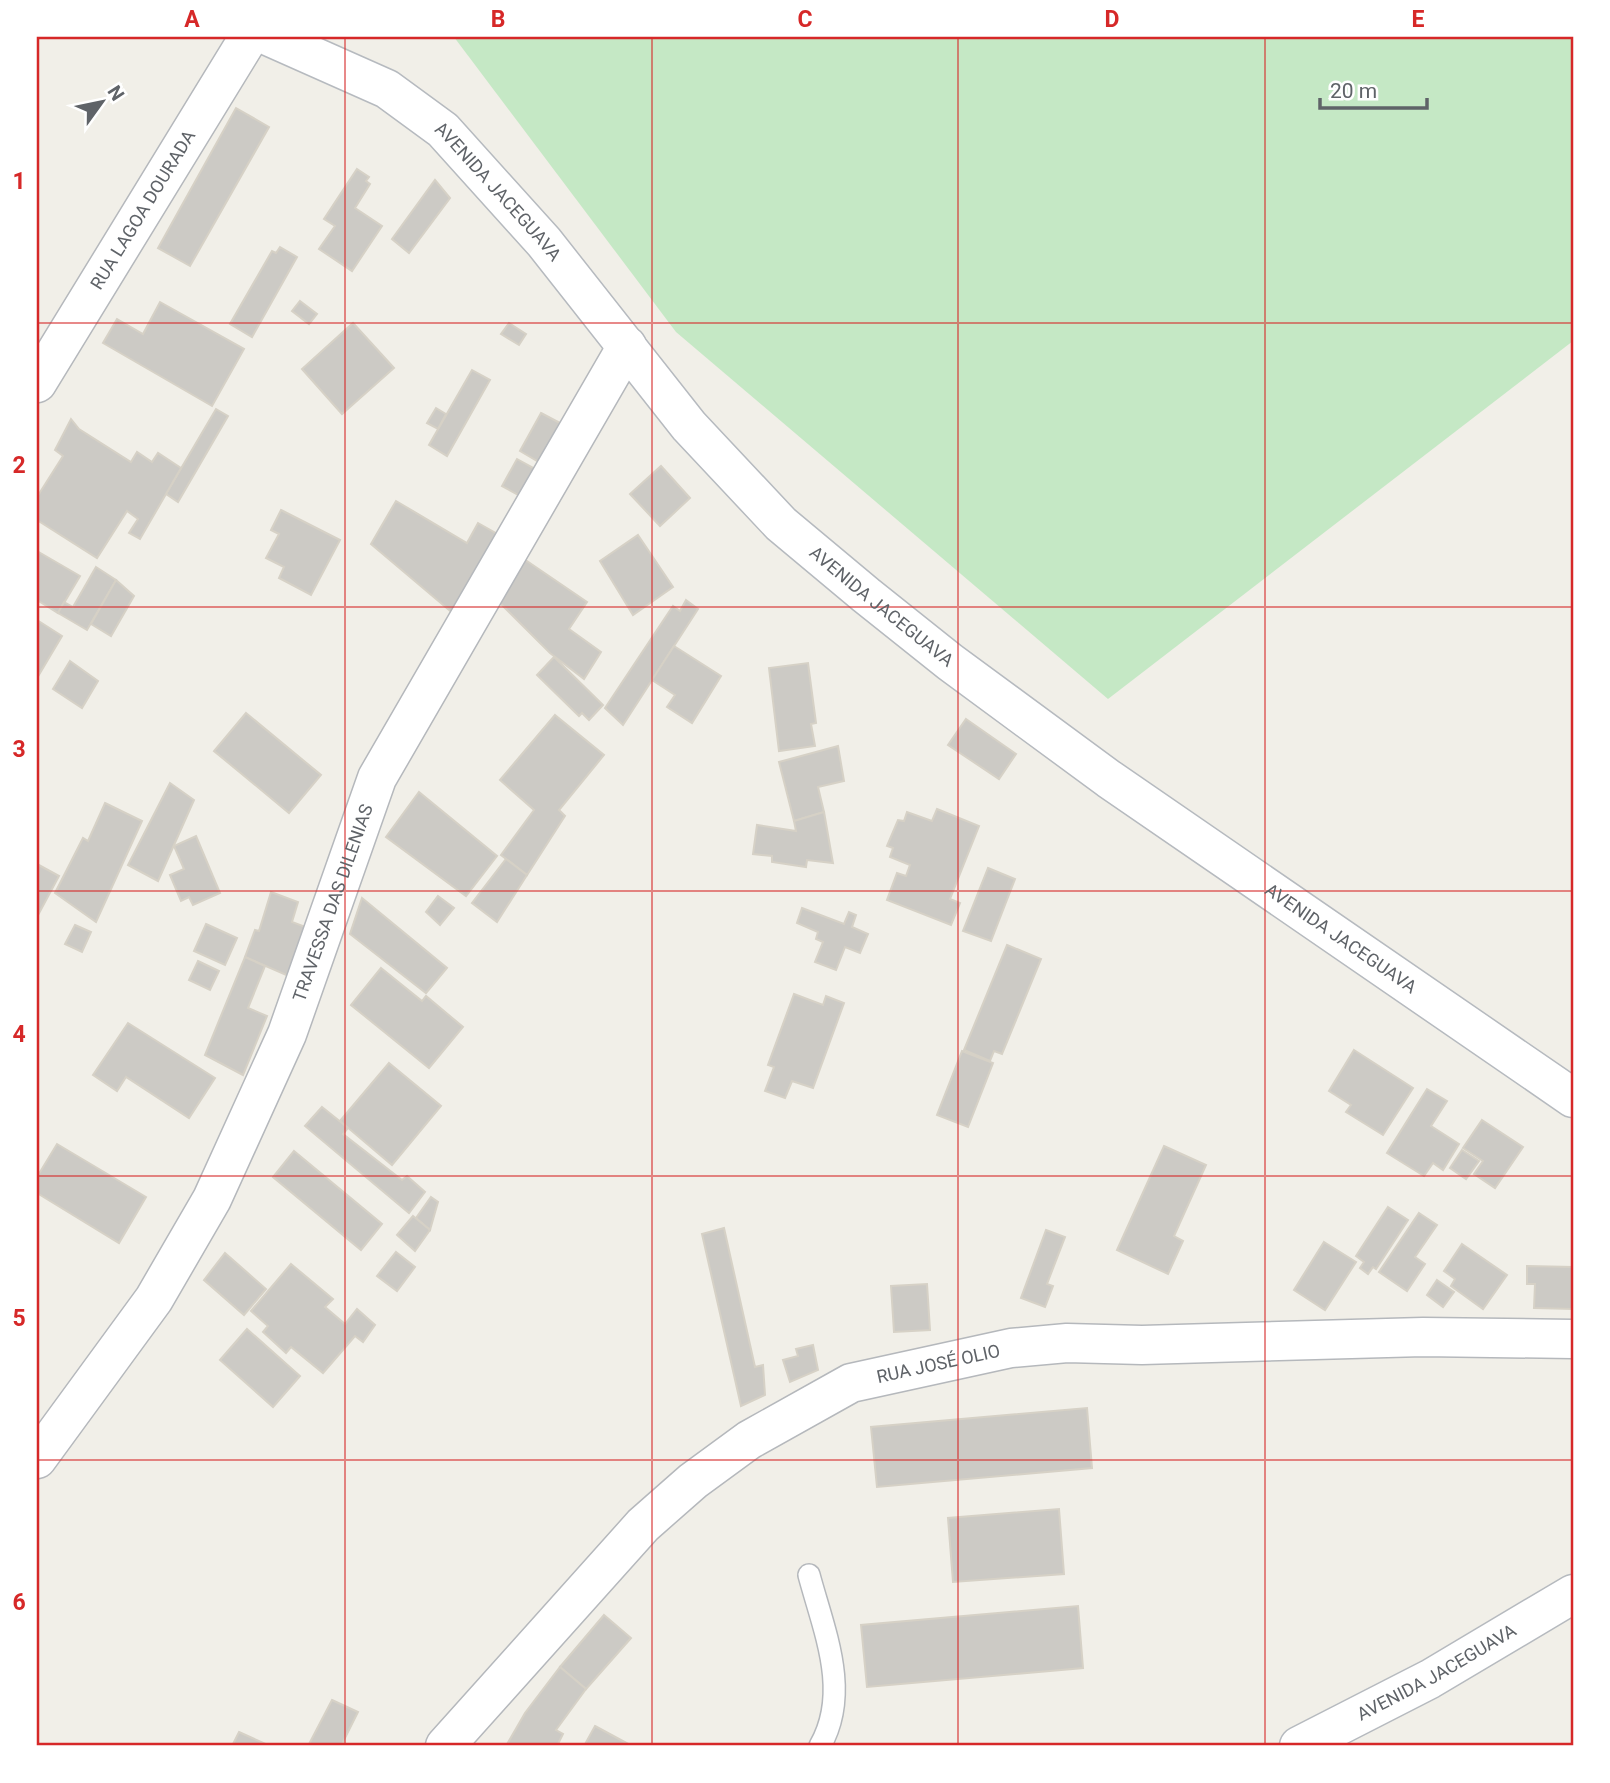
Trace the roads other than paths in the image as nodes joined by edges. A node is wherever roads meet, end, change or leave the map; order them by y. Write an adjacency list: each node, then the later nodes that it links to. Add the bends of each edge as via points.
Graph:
1 (249, 37): 4 (street, RUA LAGOA DOURADA)
2 (270, 37): 3 (street, AVENIDA JACEGUAVA, via 387,89 443,130 544,242)
3 (627, 346): 5 (street, AVENIDA JACEGUAVA, via 689,426 781,524 950,662 1110,779); 7 (street, TRAVESSA DAS DILENIAS, via 377,778 287,1034 212,1199 154,1299)
4 (37, 383)
5 (1573, 1098)
6 (1573, 1339): 10 (street, RUA JOSÉ OLIO, via 1423,1336 1067,1343 1010,1348 852,1383 749,1440 693,1481 653,1517)
7 (37, 1458)
8 (809, 1575): 11 (lane, via 836,1684 833,1715)
9 (1573, 1594): 12 (street, AVENIDA JACEGUAVA, via 1430,1679)
10 (445, 1746)
11 (820, 1746)
12 (1299, 1746)

